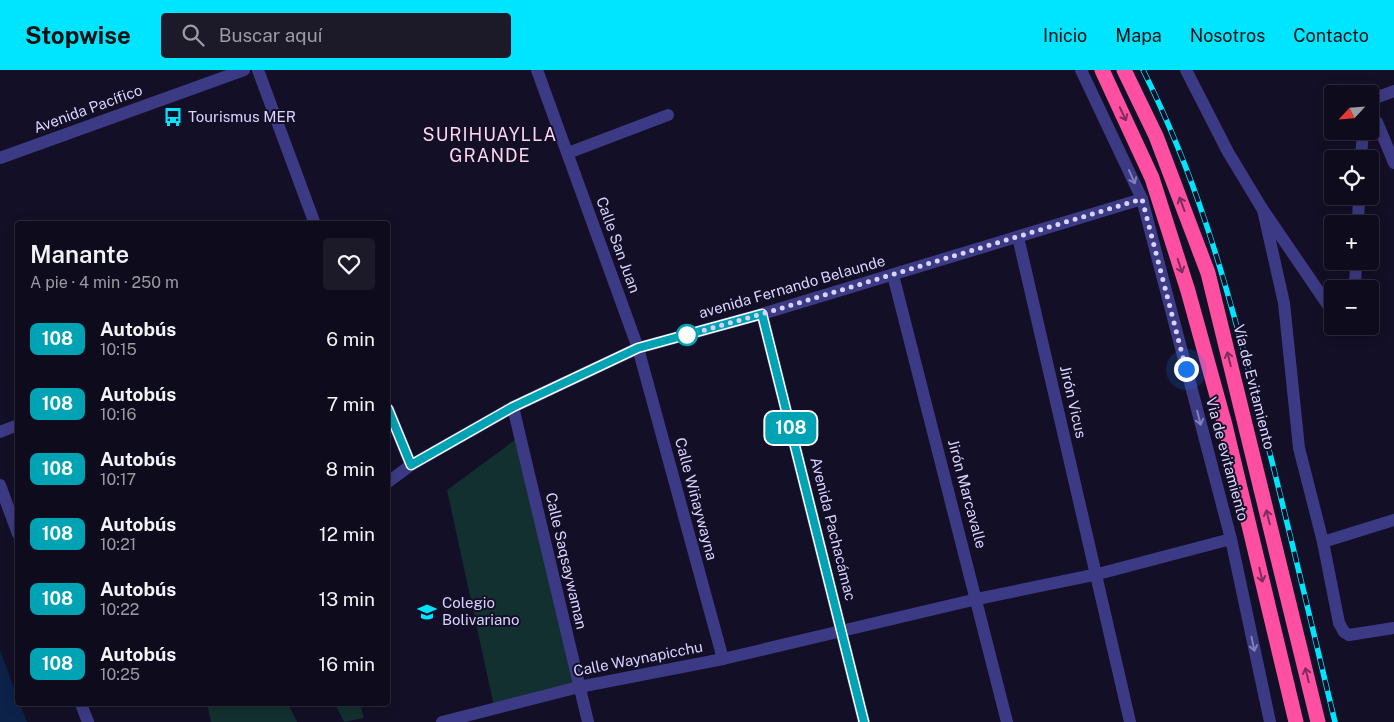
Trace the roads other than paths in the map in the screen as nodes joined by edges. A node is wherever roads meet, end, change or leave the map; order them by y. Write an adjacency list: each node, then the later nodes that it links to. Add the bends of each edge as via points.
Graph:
1 (244, 70): 13 (street, Avenida Pacífico)
2 (258, 70): 17 (street)
3 (538, 70): 12 (street, Calle San Juan)
4 (1081, 70): 15 (street, Via de evitamiento, one-way to 15)
5 (1102, 70): 49 (highway, one-way to 49, via 1152,178 1188,291 1225,425)
6 (1124, 70): 50 (highway, Vía de Evitamiento, one-way to 6, via 1208,273 1156,136)
7 (1186, 70): 16 (street, via 1228,152)
8 (1394, 91): 9 (street)
9 (1379, 97)
10 (668, 115): 12 (street)
11 (1379, 127): 14 (street)
12 (568, 153): 22 (street, Calle San Juan)
13 (0, 158)
14 (1394, 163)
15 (1142, 199): 18 (street, avenida Fernando Belaunde); 33 (street, Via de evitamiento, one-way to 33)
16 (1263, 210): 20 (street); 34 (street, via 1284,303 1299,448)
17 (313, 221)
18 (1018, 237): 19 (street, avenida Fernando Belaunde); 35 (street, Jirón Vicus)
19 (893, 275): 21 (street, avenida Fernando Belaunde); 36 (street, Jirón Marcavalle)
20 (1324, 299)
21 (762, 314): 22 (street, avenida Fernando Belaunde); 38 (street, Avenida Pachacámac)
22 (638, 348): 23 (street, avenida Fernando Belaunde); 39 (street, Calle Wiñaywayna)
23 (513, 407): 27 (street, avenida Fernando Belaunde); 40 (street, Calle Saqsaywaman)
24 (390, 414): 27 (street)
25 (15, 426): 26 (street)
26 (0, 432)
27 (411, 465): 28 (street); 29 (street)
28 (390, 472)
29 (390, 481)
30 (0, 485): 32 (street)
31 (1394, 520): 34 (street)
32 (15, 526)
33 (1231, 539): 35 (street); 48 (street, Via de evitamiento, one-way to 48)
34 (1323, 542): 37 (street, via 1338,623 1344,632 1349,635)
35 (1098, 574): 36 (street); 47 (street, Jirón Vicus)
36 (977, 599): 38 (street); 46 (street, Jirón Marcavalle)
37 (1394, 628)
38 (842, 631): 39 (street, Calle Waynapicchu); 45 (street, Avenida Pachacámac)
39 (723, 659): 40 (street, Calle Waynapicchu)
40 (579, 687): 43 (street, Calle Waynapicchu); 44 (street, Calle Saqsaywaman)
41 (83, 706): 42 (street)
42 (88, 722)
43 (442, 722)
44 (588, 722)
45 (864, 722)
46 (1007, 722)
47 (1130, 722)
48 (1270, 722)
49 (1296, 722)
50 (1318, 722)

